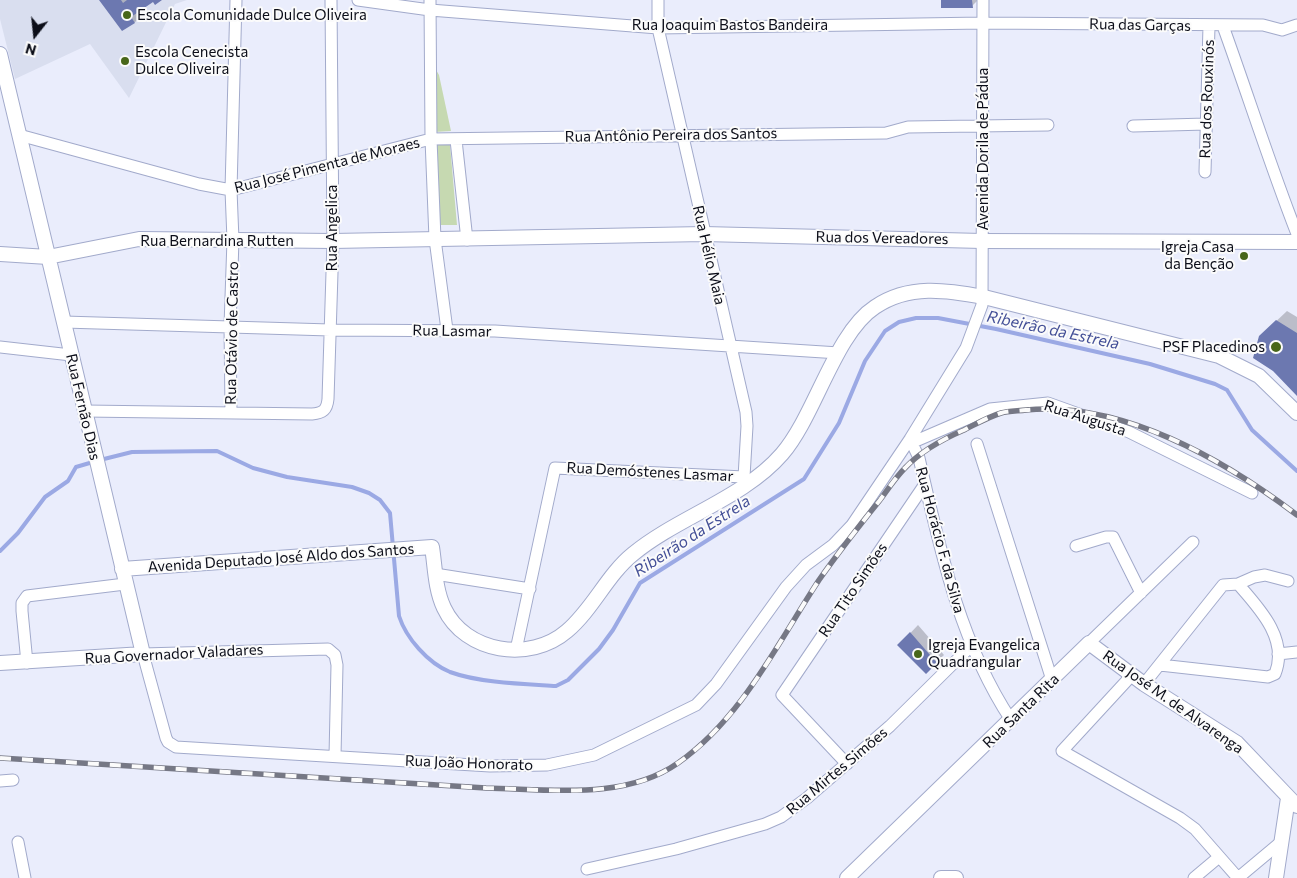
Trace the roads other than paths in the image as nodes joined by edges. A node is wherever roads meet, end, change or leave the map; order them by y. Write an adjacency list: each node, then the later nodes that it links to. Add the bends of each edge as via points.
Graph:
1 (236, 0): 24 (street, Rua Otávio de Castro)
2 (331, 0): 22 (street, Rua Angelica)
3 (358, 0): 6 (street, Rua Joaquim Bastos Bandeira)
4 (658, 0): 11 (street, Rua Hélio Maia)
5 (983, 0): 7 (street, Avenida Dorila de Pádua)
6 (430, 5): 11 (street, Rua Joaquim Bastos Bandeira); 20 (street)
7 (983, 23): 9 (street, Rua das Garças); 11 (street, Rua Joaquim Bastos Bandeira); 14 (street, Avenida Dorila de Pádua)
8 (1297, 25): 10 (street, Rua das Garças, via 1282,30 1263,25)
9 (1209, 26): 10 (street, Rua das Garças); 15 (street, Rua dos Rouxinós)
10 (1223, 26): 26 (street)
11 (658, 28): 18 (street, Rua Hélio Maia)
12 (0, 54): 13 (street, Rua Fernão Dias)
13 (3, 81): 19 (street, Rua Fernão Dias)
14 (984, 124): 16 (street, Rua Antônio Pereira dos Santos); 18 (street, Rua Antônio Pereira dos Santos, via 908,127 886,133); 30 (street, Avenida Dorila de Pádua)
15 (1206, 124): 17 (street); 23 (street, Rua dos Rouxinós)
16 (1048, 125)
17 (1133, 126)
18 (681, 134): 21 (street, Rua Antônio Pereira dos Santos); 25 (street, Rua Hélio Maia)
19 (19, 135): 24 (street, Rua José Pimenta de Moraes); 34 (street, Rua Fernão Dias)
20 (431, 139): 21 (street, Rua Antônio Pereira dos Santos); 22 (street, Rua José Pimenta de Moraes); 27 (street)
21 (456, 140): 29 (street)
22 (332, 164): 24 (street, Rua José Pimenta de Moraes); 31 (street, Rua Angelica)
23 (1205, 172)
24 (231, 190): 28 (street, Rua Otávio de Castro)
25 (704, 234): 29 (street, Rua dos Vereadores); 30 (street, Rua dos Vereadores); 41 (street, Rua Hélio Maia)
26 (1297, 234)
27 (435, 239): 29 (street, Rua dos Vereadores); 31 (street, Rua Bernardina Rutten); 39 (street)
28 (233, 240): 31 (street, Rua Bernardina Rutten); 34 (street, Rua Bernardina Rutten, via 139,239); 37 (street, Rua Otávio de Castro)
29 (467, 240)
30 (982, 241): 32 (street, Rua dos Vereadores); 35 (street, Avenida Dorila de Pádua)
31 (333, 242): 38 (street, Rua Angelica)
32 (1297, 242)
33 (0, 254): 34 (street, Rua Bernardina Rutten)
34 (48, 257): 36 (street, Rua Fernão Dias)
35 (983, 301): 42 (street, Avenida Deputado José Aldo dos Santos, via 927,290 905,293 874,307 860,321); 46 (street, Avenida Deputado José Aldo dos Santos, via 1219,356 1259,376); 47 (street, Rua João Honorato, via 966,348)
36 (64, 322): 37 (street, Rua Lasmar); 43 (street, Rua Fernão Dias)
37 (230, 326): 38 (street, Rua Lasmar); 45 (street, Rua Otávio de Castro)
38 (330, 330): 39 (street, Rua Lasmar); 45 (street, Rua Angelica, via 326,410 320,414)
39 (447, 330): 41 (street, Rua Lasmar)
40 (0, 347): 43 (street)
41 (731, 347): 42 (street, Rua Lasmar); 49 (street, Rua Hélio Maia, via 746,419)
42 (839, 353): 49 (street, Avenida Deputado José Aldo dos Santos, via 783,452 772,465)
43 (71, 356): 44 (street, Rua Fernão Dias)
44 (85, 410): 45 (street); 54 (street, Rua Fernão Dias)
45 (231, 412)
46 (1297, 413)
47 (910, 439): 50 (street, Rua Horácio F. da Silva); 51 (street, Rua Augusta, via 918,440 990,409 1048,403 1129,432); 75 (street, Rua João Honorato, via 852,525 786,587 716,684 690,709 594,755 547,765 490,766)
48 (977, 444): 71 (street)
49 (745, 480): 59 (street, Rua Demóstenes Lasmar, via 555,468); 63 (street, Avenida Deputado José Aldo dos Santos, via 632,554 569,630 535,648)
50 (925, 484): 62 (street, Rua Horácio F. da Silva, via 948,582); 76 (street, Rua Tito Simões, via 782,695)
51 (1252, 493)
52 (1193, 542): 60 (street, Rua Santa Rita)
53 (1076, 546): 60 (street, via 1113,537)
54 (122, 569): 55 (street, Avenida Deputado José Aldo dos Santos, via 432,546); 57 (street, Rua Fernão Dias)
55 (436, 574): 59 (street); 63 (street, Avenida Deputado José Aldo dos Santos, via 443,606 458,628 483,644)
56 (1288, 581): 58 (street, via 1265,575)
57 (125, 584): 65 (street, Rua Fernão Dias); 67 (street, via 27,596 22,607)
58 (1238, 584): 66 (street, via 1270,624); 69 (street, via 1223,585)
59 (530, 588): 63 (street)
60 (1142, 593): 61 (street, Rua Santa Rita)
61 (1089, 643): 70 (street, Rua José M. de Alvarenga); 71 (street, Rua Santa Rita)
62 (972, 645): 73 (street, Rua Horácio F. da Silva, via 992,691); 76 (street, Rua Mirtes Simões)
63 (516, 650)
64 (1297, 652): 66 (street)
65 (143, 654): 67 (street, Rua Governador Valadares); 74 (street, Rua Fernão Dias, via 166,738 172,746); 75 (street, Rua Governador Valadares, via 324,648 335,655 337,665)
66 (1278, 654): 69 (street, via 1275,674 1268,677)
67 (27, 663): 68 (street, Rua Governador Valadares)
68 (0, 664)
69 (1160, 665): 72 (street)
70 (1132, 675): 72 (street, Rua José M. de Alvarenga); 82 (street, via 1062,751 1180,818 1195,829)
71 (1052, 680): 73 (street, Rua Santa Rita)
72 (1144, 684): 79 (street, Rua José M. de Alvarenga, via 1237,743)
73 (1011, 720): 85 (street, Rua Santa Rita)
74 (183, 749): 75 (street, Rua João Honorato)
75 (335, 756)
76 (847, 764): 83 (street, Rua Mirtes Simões, via 795,808 765,824 676,849)
77 (0, 780): 78 (street)
78 (13, 780)
79 (1294, 798): 81 (street)
80 (18, 842): 84 (street)
81 (1281, 842): 89 (street); 90 (street)
82 (1219, 857): 88 (street); 89 (street)
83 (586, 869)
84 (25, 878)
85 (847, 878)
86 (941, 878): 87 (street)
87 (956, 878)
88 (1194, 878)
89 (1238, 878)
90 (1276, 878)

